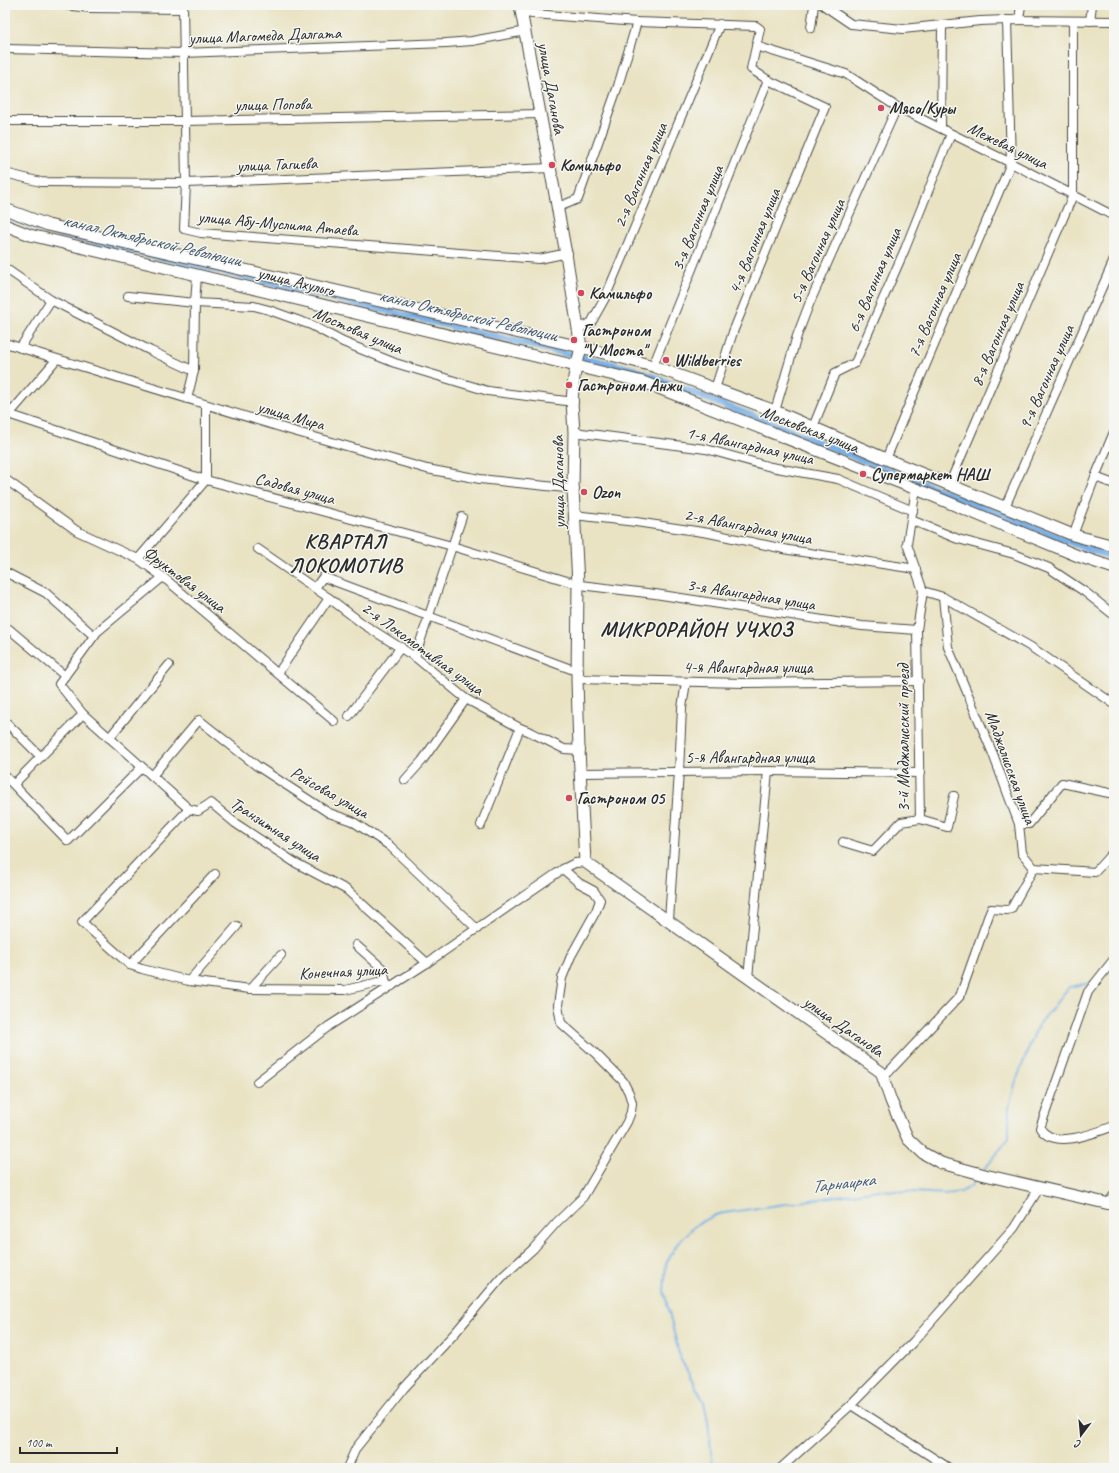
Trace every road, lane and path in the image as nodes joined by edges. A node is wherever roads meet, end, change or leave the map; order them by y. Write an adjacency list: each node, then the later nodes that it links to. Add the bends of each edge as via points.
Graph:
1 (64, 5): 6 (street, via 90,8)
2 (814, 5): 16 (street)
3 (823, 5): 15 (street, via 851,24 903,28)
4 (1021, 5): 9 (street)
5 (1092, 5): 11 (street)
6 (183, 7): 20 (street, улица Абу-Муслима Атаева)
7 (521, 9): 13 (street); 17 (main road, улица Даганова)
8 (1007, 20): 9 (street); 15 (street); 28 (street)
9 (1019, 20): 10 (street)
10 (1073, 21): 11 (street); 32 (street)
11 (1090, 21): 12 (street)
12 (1114, 21)
13 (637, 22): 14 (street); 33 (street, via 618,86 578,199)
14 (720, 24): 18 (street, via 756,26 760,29); 44 (street, 2-я Вагонная улица, via 605,298 591,324)
15 (942, 25): 26 (street)
16 (810, 28)
17 (525, 31): 20 (street, улица Магомеда Далгата, via 446,43); 23 (main road, улица Даганова)
18 (756, 46): 21 (street, via 751,69); 22 (street, Межевая улица, via 846,74)
19 (5, 49): 20 (street, улица Магомеда Далгата)
20 (184, 54): 25 (street, улица Абу-Муслима Атаева)
21 (768, 80): 49 (street, 3-я Вагонная улица); 52 (street, 4-я Вагонная улица, via 825,107 733,332)
22 (897, 107): 26 (street, Межевая улица); 56 (street, 5-я Вагонная улица, via 810,302)
23 (540, 114): 25 (street, улица Попова); 29 (main road, улица Даганова)
24 (5, 121): 25 (street, улица Попова)
25 (184, 121): 31 (street, улица Абу-Муслима Атаева)
26 (941, 128): 27 (street, Межевая улица)
27 (951, 134): 28 (street, Межевая улица); 58 (street, 6-я Вагонная улица, via 855,363 836,373)
28 (1010, 163): 32 (street, Межевая улица); 61 (street, 7-я Вагонная улица)
29 (551, 168): 31 (street, улица Тагиева); 33 (main road, улица Даганова)
30 (5, 173): 31 (street, улица Тагиева, via 41,182)
31 (186, 183): 37 (street, улица Абу-Муслима Атаева, via 184,229 201,233 539,259)
32 (1073, 195): 35 (street, Межевая улица); 66 (street, 8-я Вагонная улица)
33 (557, 208): 37 (main road, улица Даганова)
34 (5, 209): 47 (main road, via 48,225)
35 (1114, 216)
36 (5, 225): 40 (main road, улица Ахульго, via 30,235)
37 (567, 254): 44 (main road, улица Даганова)
38 (1114, 260): 69 (street, 9-я Вагонная улица)
39 (5, 268): 42 (street)
40 (197, 275): 43 (street); 50 (main road, улица Ахульго)
41 (128, 296): 43 (street, Мостовая улица)
42 (51, 300): 46 (street); 51 (street)
43 (195, 303): 51 (street); 54 (street, Мостовая улица, via 254,306 311,325 343,342 395,363 488,391)
44 (580, 327): 47 (main road, улица Даганова)
45 (5, 343): 46 (street, улица Мира)
46 (20, 348): 48 (street, улица Мира)
47 (584, 348): 49 (main road); 50 (main road, улица Даганова)
48 (56, 360): 53 (street, улица Мира); 57 (street)
49 (653, 366): 52 (main road)
50 (579, 367): 54 (main road, улица Даганова, via 574,377); 68 (main road, Московская улица, via 643,382)
51 (194, 371): 53 (street)
52 (715, 389): 56 (main road)
53 (187, 398): 55 (street, улица Мира)
54 (573, 402): 59 (main road, улица Даганова)
55 (206, 405): 64 (street); 67 (street, улица Мира, via 427,469 480,479)
56 (775, 411): 58 (main road)
57 (6, 415): 64 (street, Садовая улица)
58 (813, 427): 61 (main road)
59 (575, 432): 67 (main road, улица Даганова); 70 (street, 1-я Авангардная улица, via 706,449 771,466 838,479)
60 (1114, 432): 62 (street)
61 (886, 459): 66 (main road)
62 (1095, 477): 65 (street); 74 (street)
63 (5, 479): 78 (street, Фруктовая улица, via 78,531)
64 (206, 480): 75 (street, Садовая улица); 78 (street)
65 (1114, 484)
66 (949, 485): 69 (main road)
67 (574, 489): 71 (main road, улица Даганова)
68 (916, 489): 70 (street); 79 (main road, Московская улица, via 1078,556)
69 (1005, 507): 74 (main road)
70 (913, 511): 73 (street)
71 (575, 515): 80 (street, 2-я Авангардная улица, via 709,533 789,550); 83 (main road, улица Даганова)
72 (462, 517): 75 (street)
73 (912, 520): 80 (street, via 907,544); 88 (street, via 958,539 1014,554 1049,568)
74 (1073, 535): 76 (main road)
75 (452, 546): 83 (street, Садовая улица); 89 (street)
76 (1114, 546)
77 (258, 549): 84 (street, 2-я Локомотивная улица)
78 (138, 559): 82 (street, Фруктовая улица)
79 (1114, 568)
80 (916, 569): 85 (street)
81 (5, 572): 92 (street, via 46,593)
82 (163, 577): 92 (street); 96 (street, Фруктовая улица)
83 (579, 584): 91 (street, 3-я Авангардная улица, via 862,626); 98 (main road, улица Даганова)
84 (315, 588): 87 (street, 2-я Локомотивная улица); 89 (street, 4-я Авангардная улица, via 323,577)
85 (923, 591): 86 (street); 91 (street, 3-й Маджалисский проезд)
86 (943, 597): 102 (street, via 1031,647); 124 (street, Маджалисская улица, via 948,647)
87 (329, 598): 93 (street, 2-я Локомотивная улица, via 362,624); 96 (street)
88 (1114, 615)
89 (429, 617): 94 (street); 98 (street, 4-я Авангардная улица)
90 (9, 629): 97 (street)
91 (917, 630): 99 (street, 3-й Маджалисский проезд)
92 (94, 636): 97 (street)
93 (401, 647): 94 (street, 2-я Локомотивная улица); 104 (street)
94 (415, 657): 101 (street, 2-я Локомотивная улица)
95 (169, 664): 108 (street)
96 (278, 673): 106 (street, Фруктовая улица)
97 (65, 676): 103 (street, via 58,684)
98 (578, 676): 100 (street, 4-я Авангардная улица); 109 (main road, улица Даганова)
99 (919, 681): 100 (street, 4-я Авангардная улица); 115 (street, 3-й Маджалисский проезд)
100 (686, 682): 113 (street, via 682,708)
101 (466, 699): 107 (street, 2-я Локомотивная улица); 118 (street, via 422,761)
102 (1114, 704)
103 (83, 714): 108 (street); 110 (street)
104 (349, 716)
105 (5, 721): 110 (street)
106 (334, 721)
107 (520, 728): 109 (street, 2-я Локомотивная улица, via 564,749); 125 (street)
108 (110, 738): 111 (street)
109 (580, 750): 114 (main road, улица Даганова)
110 (41, 757): 119 (street)
111 (142, 767): 117 (street); 119 (street, via 68,841)
112 (768, 771): 113 (street, 5-я Авангардная улица); 115 (street, 5-я Авангардная улица); 140 (street)
113 (680, 772): 114 (street, 5-я Авангардная улица); 132 (street)
114 (581, 773): 128 (main road, улица Даганова)
115 (920, 773): 123 (street, 3-й Маджалисский проезд)
116 (5, 776): 119 (street)
117 (152, 776): 122 (street); 134 (street, Рейсовая улица, via 199,720 256,766 329,813 352,821 390,846)
118 (405, 780)
119 (14, 784)
120 (1109, 793): 124 (street, via 1062,783 1030,824)
121 (954, 796): 123 (street, via 947,827)
122 (189, 809): 138 (street, Транзитная улица, via 198,811 211,803 235,823 294,862 347,890); 139 (street, Конечная улица, via 82,922)
123 (920, 819): 126 (street, 3-й Маджалисский проезд, via 901,822 873,851)
124 (1019, 824): 129 (street, Маджалисская улица, via 1022,853)
125 (481, 825)
126 (843, 842)
127 (1114, 851): 129 (street, via 1095,872)
128 (586, 862): 130 (street, Конечная улица, via 575,863); 132 (main road, улица Даганова)
129 (1034, 868): 144 (street, via 1011,909 991,909 960,996)
130 (563, 869): 134 (street, Конечная улица); 150 (street, via 579,883 594,891 600,900 562,978 558,1005 561,1023 622,1081 629,1092 631,1112 583,1198 502,1277 404,1388 356,1448)
131 (215, 874): 139 (street)
132 (669, 921): 140 (main road, улица Даганова)
133 (237, 926): 141 (street)
134 (477, 930): 138 (street, Конечная улица)
135 (356, 945): 142 (street, via 383,969)
136 (281, 955): 143 (street)
137 (1114, 959): 146 (street, via 1088,992 1040,1128 1043,1134 1051,1137 1067,1138 1084,1137)
138 (427, 963): 142 (street, Конечная улица)
139 (130, 965): 141 (street, Конечная улица)
140 (748, 977): 144 (main road, улица Даганова, via 880,1072)
141 (189, 981): 143 (street, Конечная улица)
142 (389, 984): 143 (street, Конечная улица, via 379,982 345,990); 145 (street, via 329,1026)
143 (250, 988)
144 (884, 1078): 147 (main road, улица Даганова, via 908,1139 923,1153 941,1163)
145 (257, 1082)
146 (1114, 1126)
147 (1040, 1188): 148 (main road, улица Даганова); 149 (street, via 1009,1234 914,1341)
148 (1111, 1202)
149 (850, 1405): 151 (street); 152 (street)
150 (347, 1468)
151 (781, 1468)
152 (949, 1468)

